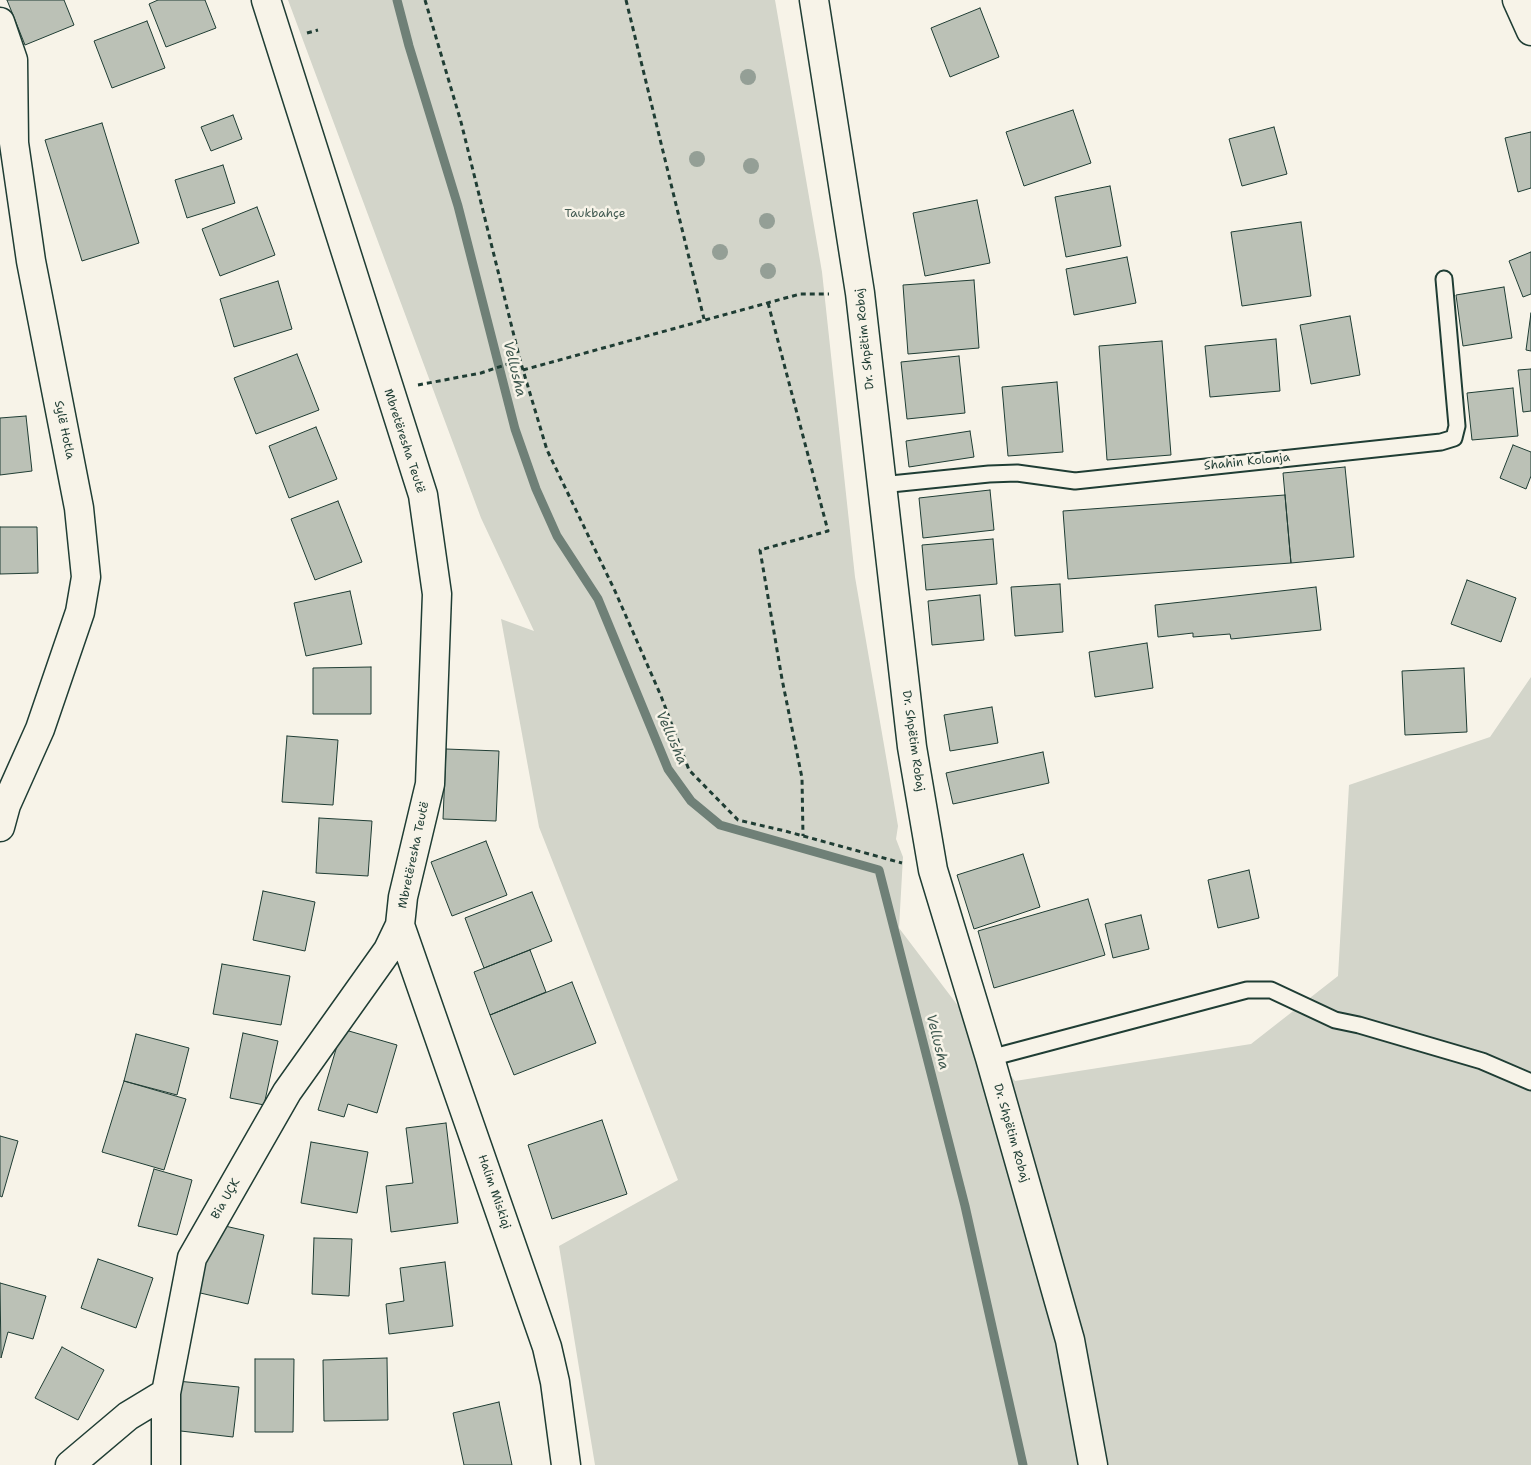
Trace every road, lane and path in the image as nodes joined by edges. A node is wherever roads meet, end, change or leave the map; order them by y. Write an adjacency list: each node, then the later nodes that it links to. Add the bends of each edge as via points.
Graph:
1 (266, 0): 14 (street, Mbretëresha Teutë)
2 (425, 0): 12 (path, via 461,122)
3 (626, 0): 11 (path)
4 (814, 0): 9 (street, Dr. Shpëtim Robaj)
5 (1517, 0): 7 (street)
6 (0, 22): 16 (street, Sylë Hotla, via 13,60 15,153 36,289 79,508 86,577 80,612 40,729 6,805)
7 (1531, 31)
8 (1444, 279): 15 (lane, Shahin Kolonja, via 1457,426 1454,438 1441,442 1075,480 998,473)
9 (860, 293): 10 (path, via 800,294); 15 (street, Dr. Shpëtim Robaj)
10 (768, 302): 11 (path); 17 (path, via 828,531 760,550 802,778)
11 (704, 319): 13 (path)
12 (520, 360): 13 (path); 14 (path, via 481,373)
13 (523, 370): 17 (path, via 547,450 615,591 690,770 738,820)
14 (388, 391): 19 (street, Mbretëresha Teutë, via 423,495 437,594 430,784 403,897)
15 (881, 485): 20 (street, Dr. Shpëtim Robaj, via 912,746 933,870)
16 (0, 827)
17 (803, 836): 18 (path)
18 (909, 865)
19 (400, 925): 22 (street, Bia UÇK, via 388,950 287,1092 192,1258); 25 (street, Halim Miskiqi, via 547,1346)
20 (990, 1058): 21 (lane, via 1247,990 1271,990 1335,1020 1482,1061); 26 (street, Dr. Shpëtim Robaj, via 1070,1340)
21 (1531, 1082)
22 (166, 1394): 23 (street, via 128,1416); 24 (street, Bia UÇK)
23 (70, 1465)
24 (166, 1465)
25 (566, 1465)
26 (1093, 1465)

